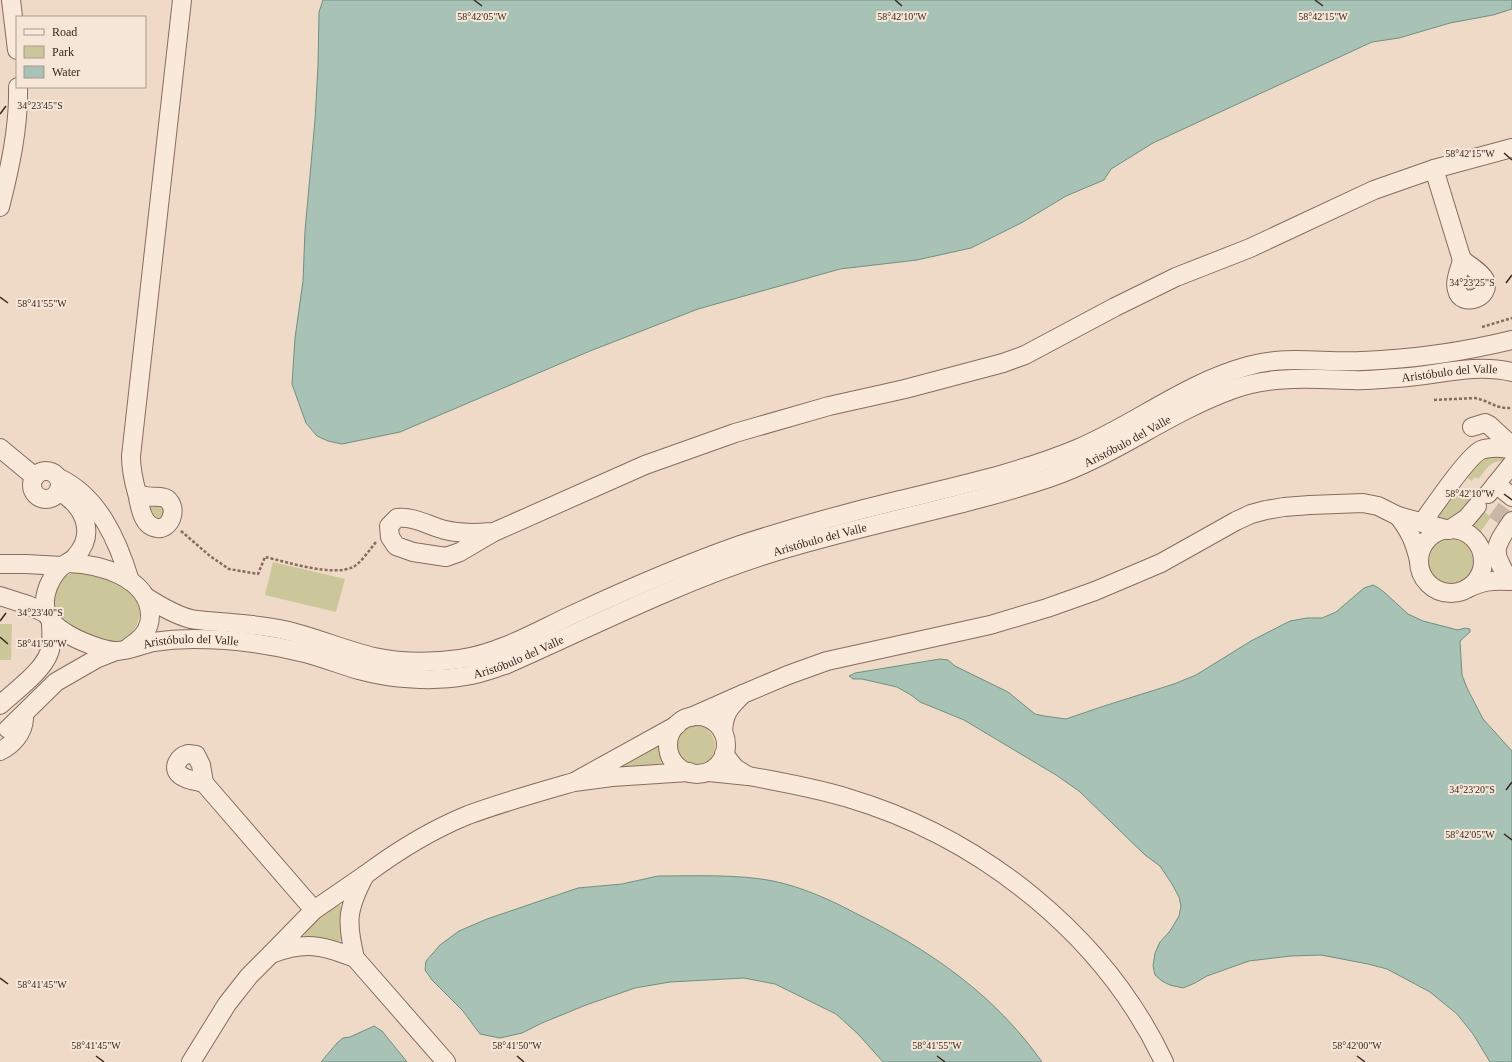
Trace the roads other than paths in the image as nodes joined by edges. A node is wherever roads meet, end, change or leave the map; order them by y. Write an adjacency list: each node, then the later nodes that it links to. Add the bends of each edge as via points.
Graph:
1 (182, 0): 17 (street, via 131,456 132,478)
2 (10, 4): 3 (street)
3 (16, 43)
4 (18, 88): 7 (street, via 15,133)
5 (1512, 148): 6 (street)
6 (1434, 169): 8 (street); 25 (street, via 1374,190 1250,248 1176,278 1017,358 961,375 829,406 735,433 645,465)
7 (0, 207)
8 (1462, 260)
9 (1512, 340): 34 (street, Aristóbulo del Valle, via 1471,350 1399,359 1282,360 1247,366 1178,394 1105,436 1058,456 978,482 842,515 738,546 681,567 512,643 484,654 460,659 421,662 376,657 283,630 192,619 166,609)
10 (1512, 372): 36 (street, Aristóbulo del Valle, via 1470,369 1355,381 1295,378 1232,389 1106,454 1053,476 1006,492 764,555 680,586 505,665 465,676 418,678 382,675 291,650 214,639 154,642)
11 (1472, 427): 12 (street, via 1485,423)
12 (1512, 446)
13 (0, 448): 16 (street, via 35,477 32,485 39,497 52,497)
14 (1512, 450): 21 (street, via 1485,449 1474,455)
15 (1512, 464): 18 (street)
16 (59, 485): 22 (street, via 77,488); 23 (street, via 81,510)
17 (137, 493): 17 (street, via 142,513 148,523 158,529 170,521 173,507 168,500)
18 (1487, 495): 19 (street); 24 (street, via 1467,518)
19 (1508, 509): 26 (street, via 1485,543)
20 (1398, 516): 21 (street); 27 (street, via 1414,541); 37 (street, via 1378,506 1363,503 1284,507 1251,514 1161,563 1095,591 983,626 828,661 788,674)
21 (1422, 523): 24 (street)
22 (106, 524): 23 (street); 30 (street)
23 (86, 529): 29 (street, via 81,548 76,556)
24 (1449, 530): 26 (street, via 1459,530 1467,534); 27 (street, via 1432,536 1425,543)
25 (494, 532): 25 (street, via 466,534 406,517 397,518 389,526 390,537 396,546 446,558)
26 (1490, 556): 31 (street); 32 (street, via 1476,582)
27 (1419, 561): 32 (street, via 1425,580 1432,587 1450,594)
28 (0, 564): 29 (street)
29 (65, 564): 30 (street, via 79,563 106,570); 35 (street, via 53,577 46,593 45,606)
30 (130, 581): 34 (street)
31 (1511, 582): 32 (street, via 1485,581)
32 (1468, 588)
33 (0, 596): 35 (street, via 28,605)
34 (146, 597): 36 (street, via 150,621 146,632 140,640)
35 (49, 618): 36 (street, via 67,633 84,642); 38 (street, via 49,654 43,664)
36 (122, 649): 39 (street, via 68,674)
37 (743, 694): 40 (street); 41 (street, via 727,712)
38 (3, 699): 39 (street)
39 (25, 712): 42 (street); 43 (street, via 20,734 9,746)
40 (683, 721): 41 (street, via 696,716 704,717 712,720); 45 (street, via 671,732 669,752 673,761); 48 (street)
41 (723, 732): 44 (street, via 726,747)
42 (3, 735)
43 (0, 751)
44 (724, 754): 46 (street, via 721,762); 47 (street, via 735,768)
45 (689, 772): 46 (street); 48 (street)
46 (709, 772): 47 (street)
47 (748, 776): 56 (street, via 818,790 878,808 932,832 996,869 1054,914 1100,963 1140,1018)
48 (574, 782): 50 (street, via 467,816 399,851)
49 (204, 783): 51 (street)
50 (364, 875): 51 (street); 53 (street, via 353,899 350,918 350,937)
51 (314, 910): 52 (street)
52 (271, 954): 53 (street, via 288,947 308,945 334,950); 54 (street, via 227,1004)
53 (355, 958): 55 (street)
54 (191, 1062)
55 (446, 1062)
56 (1164, 1062)

